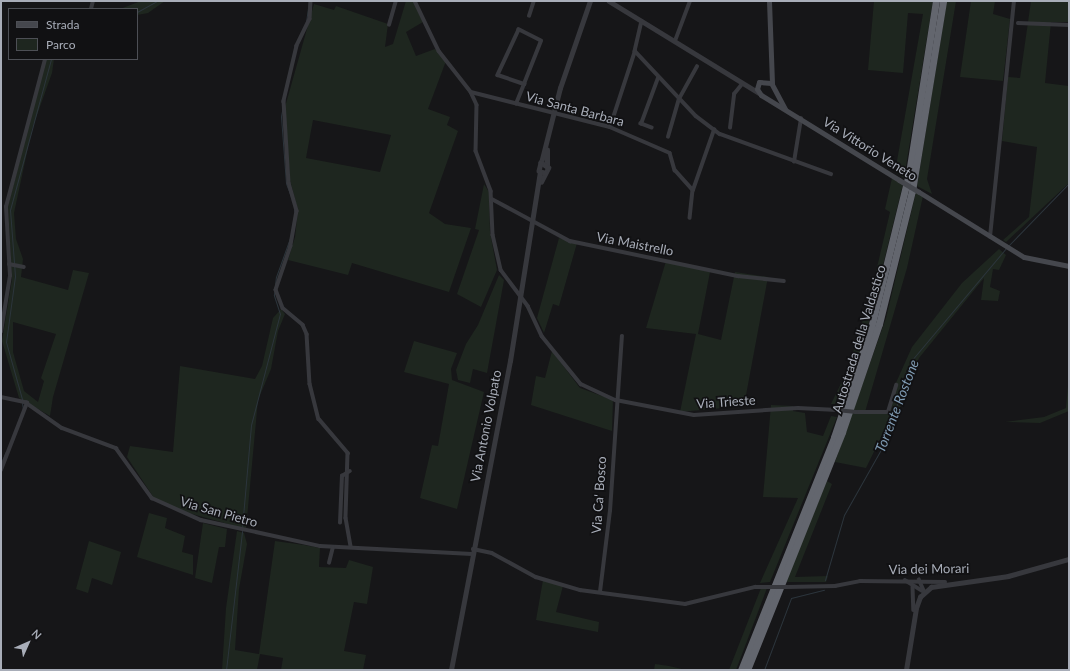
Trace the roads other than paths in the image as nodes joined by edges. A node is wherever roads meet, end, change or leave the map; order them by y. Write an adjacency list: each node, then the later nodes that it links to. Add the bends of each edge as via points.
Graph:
1 (311, 1): 62 (street, via 310,19 297,46 284,101 289,183 297,211 291,246 276,290 283,308 303,325 319,419 348,452)
2 (396, 1): 16 (street)
3 (415, 1): 27 (street, Via Trieste, via 439,51)
4 (534, 1): 12 (street)
5 (590, 1): 32 (street)
6 (609, 1): 13 (street, Via Vittorio Veneto)
7 (690, 1): 17 (street)
8 (769, 1): 20 (main road)
9 (936, 1): 77 (highway, Autostrada della Valdastico, via 909,174 872,328 834,437)
10 (943, 1): 78 (highway, Autostrada della Valdastico, via 912,191 881,318 845,425)
11 (1014, 1): 49 (street)
12 (529, 16)
13 (642, 21): 17 (street, Via Vittorio Veneto); 18 (street)
14 (1018, 23): 15 (street)
15 (1069, 25)
16 (388, 26)
17 (674, 41): 25 (street, Via Vittorio Veneto)
18 (634, 51): 22 (street); 34 (street)
19 (45, 60): 50 (street, via 6,207)
20 (770, 66): 23 (main road); 26 (main road)
21 (697, 67): 29 (street)
22 (658, 78): 29 (street); 35 (street, via 642,124)
23 (761, 81): 25 (street); 26 (main road, Via Vittorio Veneto); 28 (main road)
24 (524, 84): 24 (street, via 540,41 518,30 498,75); 30 (street)
25 (743, 84): 28 (street, Via Vittorio Veneto); 36 (street, via 734,94)
26 (773, 88): 28 (main road); 31 (main road, Via Vittorio Veneto)
27 (471, 92): 30 (street, Via Santa Barbara); 46 (street, Via Trieste, via 478,112 476,151)
28 (761, 95): 31 (main road, Via Vittorio Veneto)
29 (680, 99): 37 (street); 38 (street)
30 (516, 104): 32 (street, Via Santa Barbara)
31 (784, 109): 33 (main road, Via Vittorio Veneto)
32 (554, 113): 34 (street, Via Santa Barbara); 39 (street)
33 (801, 120): 40 (street); 49 (main road, Via Vittorio Veneto, bridge)
34 (610, 127): 45 (street, Via Santa Barbara, via 670,154 675,170)
35 (652, 128)
36 (730, 128)
37 (714, 130): 40 (street); 45 (street)
38 (668, 137)
39 (547, 147): 41 (street); 42 (street)
40 (794, 162): 44 (street)
41 (541, 163): 42 (street); 43 (street)
42 (547, 165): 43 (street)
43 (542, 172): 48 (street, Via Antonio Volpato)
44 (831, 174)
45 (693, 190): 47 (street)
46 (492, 198): 48 (street, Via Maistrello); 54 (street, Via Trieste, via 493,235 502,270)
47 (690, 218)
48 (534, 221): 53 (street, Via Maistrello, via 570,241 738,276); 54 (street, Via Antonio Volpato)
49 (990, 237): 51 (main road, Via Vittorio Veneto, via 1038,262)
50 (13, 265): 52 (street); 55 (street)
51 (1069, 266)
52 (24, 267)
53 (784, 281)
54 (521, 296): 59 (street, Via Trieste, via 542,336 577,380 587,388); 66 (street, Via Antonio Volpato)
55 (1, 332)
56 (622, 336): 59 (street)
57 (896, 385): 59 (street, Via Trieste, bridge, via 888,412 798,408 694,415)
58 (1, 397): 60 (street, Via San Pietro)
59 (616, 400): 73 (street, Via Ca' Bosco, via 610,511)
60 (24, 402): 61 (street); 64 (street, Via San Pietro, via 62,428 116,448 144,491 161,504 245,532)
61 (1, 470)
62 (350, 471): 63 (street, via 342,476); 65 (street, via 346,518)
63 (340, 523)
64 (332, 547): 65 (street, Via San Pietro); 68 (street)
65 (351, 547): 66 (street, Via San Pietro)
66 (473, 552): 73 (street, via 492,553 536,577 580,590); 76 (street, Via Antonio Volpato)
67 (1069, 559): 71 (street, Via dei Morari, via 1008,576)
68 (329, 563)
69 (906, 580): 70 (street, Via dei Morari); 72 (street); 73 (street, Via dei Morari, bridge, via 755,587 685,604)
70 (918, 580): 71 (street, Via dei Morari); 74 (street)
71 (945, 582): 74 (street)
72 (913, 587): 74 (street); 75 (street)
73 (600, 592)
74 (924, 592): 75 (street)
75 (913, 621): 79 (street)
76 (451, 670)
77 (741, 670)
78 (747, 670)
79 (906, 670)

